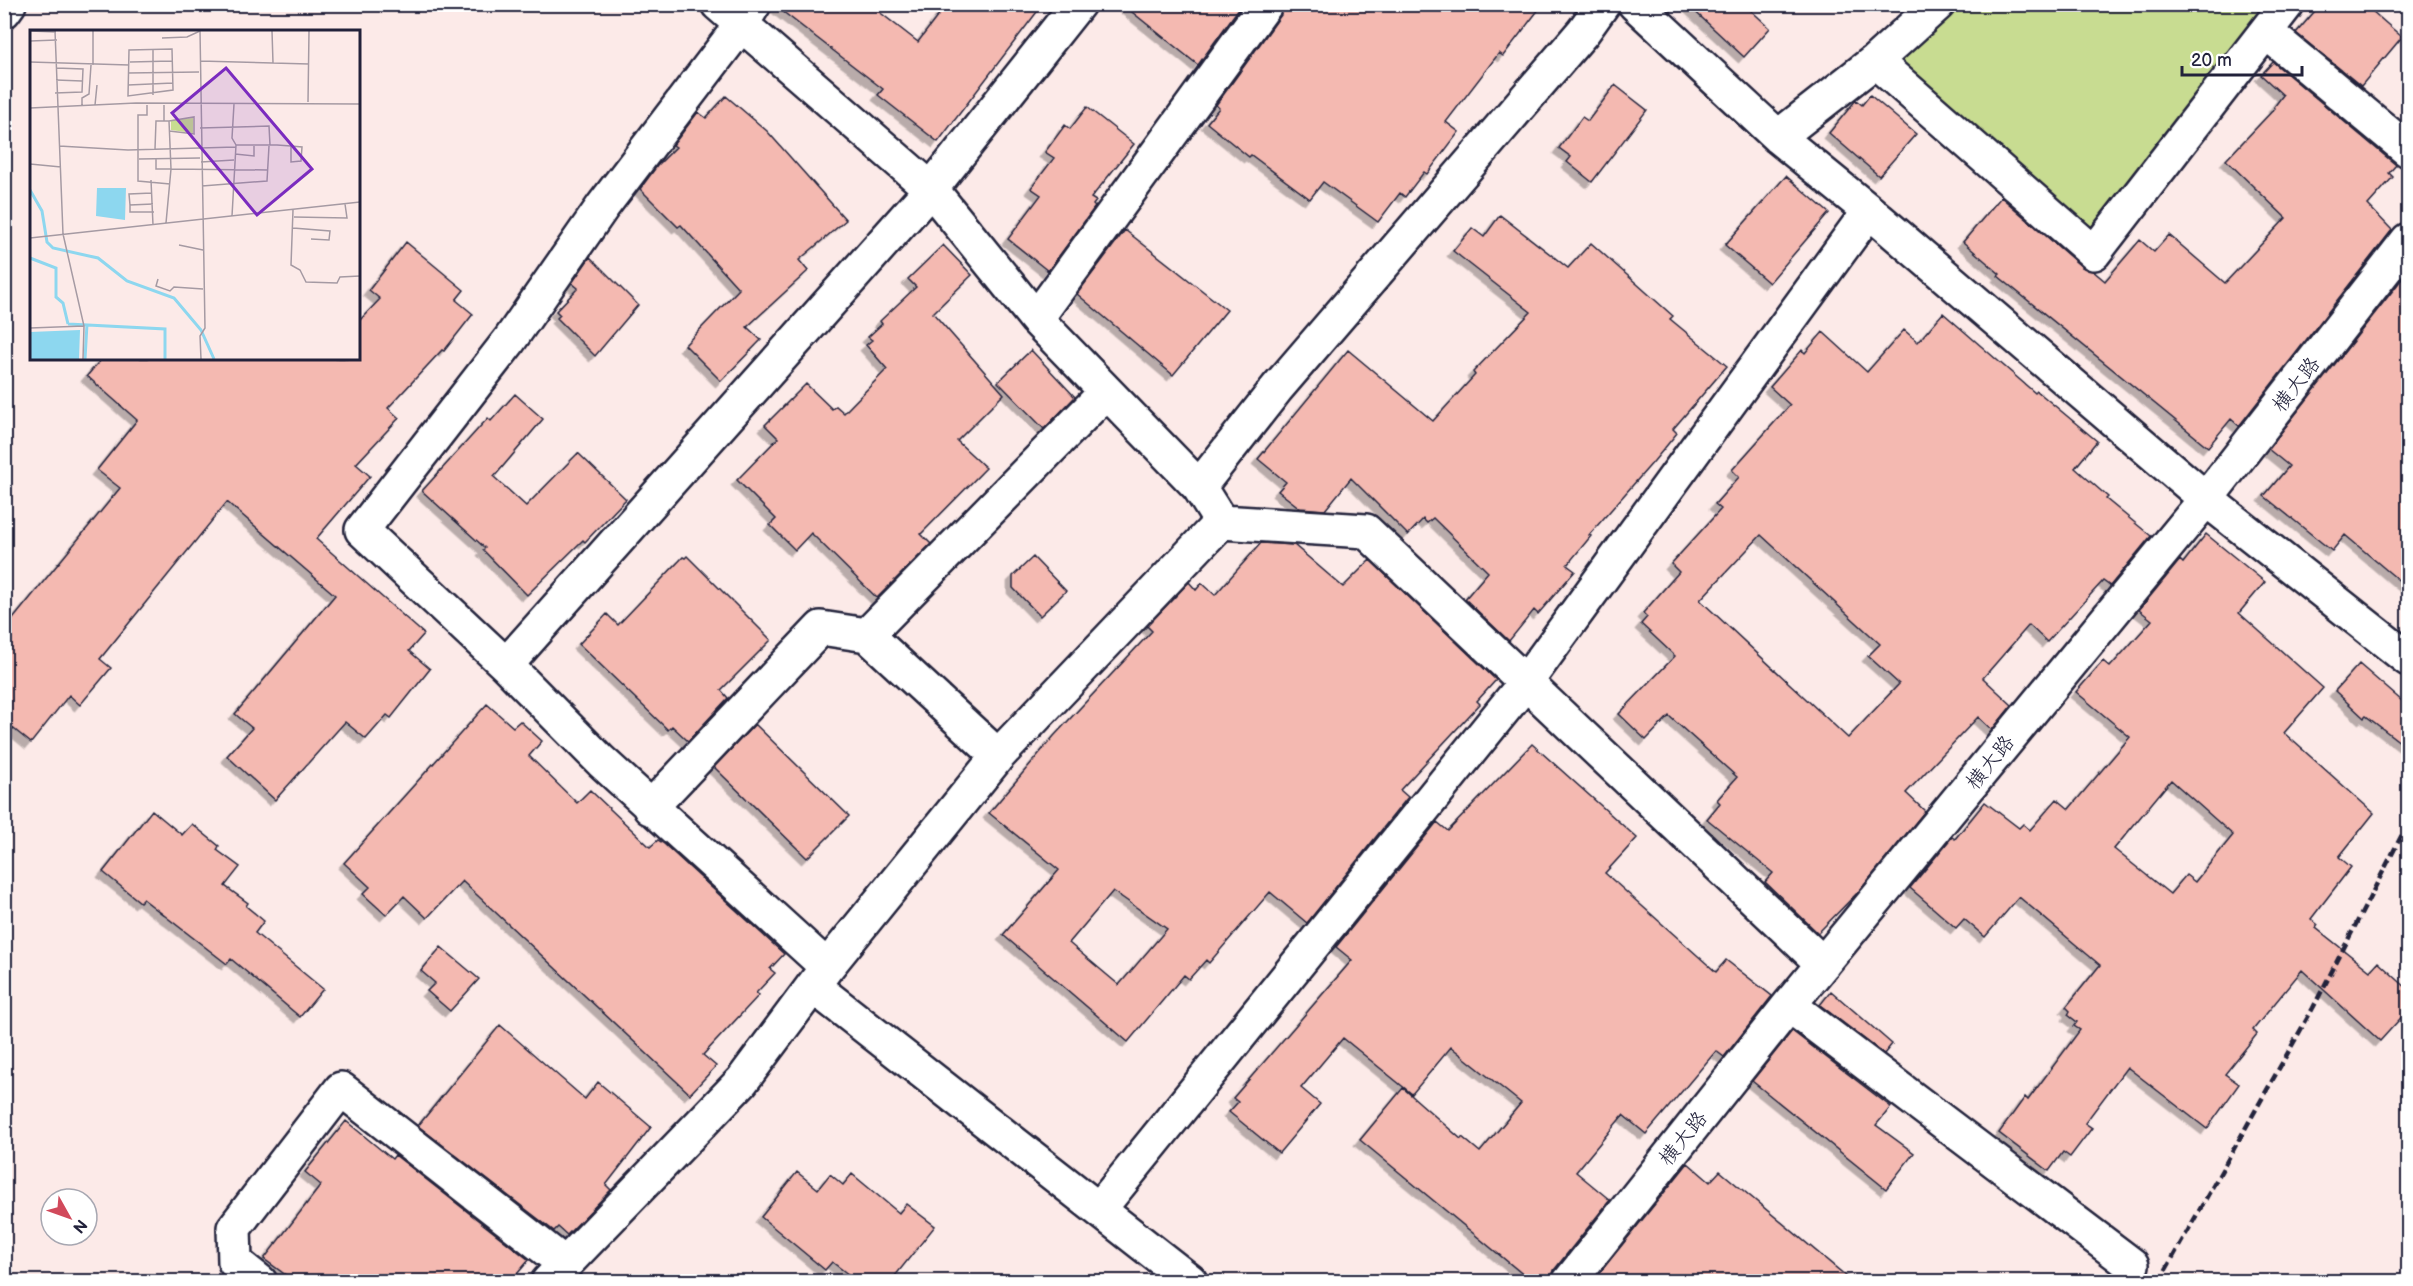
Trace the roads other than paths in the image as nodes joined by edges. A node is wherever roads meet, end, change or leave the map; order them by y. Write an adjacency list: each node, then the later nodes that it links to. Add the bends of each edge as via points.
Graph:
1 (9, 4): 8 (main road)
2 (1078, 4): 14 (main road)
3 (1266, 4): 17 (main road)
4 (1603, 4): 19 (main road, via 1277,388)
5 (1635, 4): 12 (main road)
6 (1938, 4): 11 (main road)
7 (2287, 4): 10 (main road)
8 (4, 11)
9 (738, 11): 14 (main road); 24 (main road, via 509,341 362,530)
10 (2266, 32): 11 (main road, via 2094,253); 13 (main road)
11 (1875, 61): 12 (main road)
12 (1778, 137): 15 (main road)
13 (2409, 150)
14 (931, 189): 17 (main road); 24 (main road)
15 (1869, 211): 20 (main road); 25 (main road)
16 (2409, 240): 20 (main road, 横大路)
17 (1036, 320): 18 (main road)
18 (1106, 392): 19 (main road); 22 (main road)
19 (1199, 487): 21 (main road)
20 (2206, 499): 23 (main road); 28 (main road, 横大路)
21 (1221, 522): 25 (main road, via 1366,531); 26 (main road)
22 (867, 635): 26 (main road); 27 (main road, via 821,628)
23 (2409, 659)
24 (506, 665): 27 (main road)
25 (1526, 682): 28 (main road); 31 (main road)
26 (998, 756): 29 (main road)
27 (650, 808): 29 (main road)
28 (1823, 964): 30 (main road, 横大路)
29 (820, 977): 31 (main road); 33 (main road, via 742,1081)
30 (1789, 1005): 32 (main road); 36 (main road, 横大路)
31 (1100, 1208): 35 (main road)
32 (2132, 1264)
33 (556, 1273): 34 (main road, via 341,1089 234,1228 236,1262)
34 (260, 1281)
35 (1190, 1281)
36 (1569, 1281)

